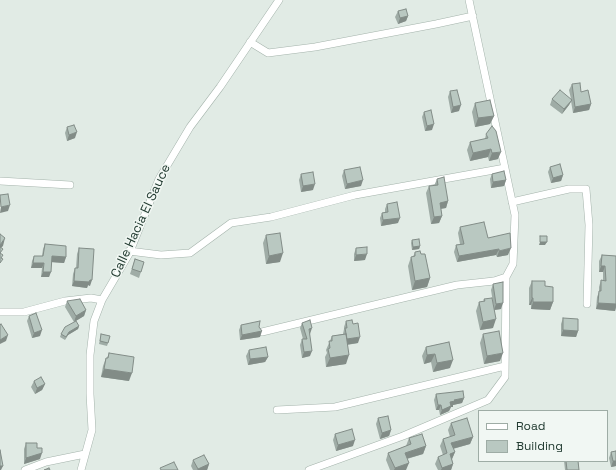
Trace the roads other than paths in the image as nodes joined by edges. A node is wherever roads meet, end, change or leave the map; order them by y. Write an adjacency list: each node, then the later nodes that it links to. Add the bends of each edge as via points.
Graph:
1 (279, 0): 4 (street, Calle Hacia El Sauce)
2 (469, 0): 3 (street)
3 (473, 16): 4 (street, via 268,53); 5 (street)
4 (250, 42): 9 (street, Calle Hacia El Sauce, via 190,127 159,179)
5 (505, 168): 8 (street); 9 (street, via 355,195 271,217 231,223 190,253 161,255)
6 (0, 181): 7 (street)
7 (70, 185)
8 (512, 202): 10 (street, via 515,215 513,264); 12 (street, via 569,189 586,189 589,225)
9 (129, 251): 11 (street, Calle Hacia El Sauce)
10 (506, 278): 14 (street, via 457,285); 15 (street)
11 (102, 300): 13 (street, via 91,298 65,301 24,312); 17 (street, Calle Hacia El Sauce, via 94,321 90,356 92,430)
12 (587, 304)
13 (0, 312)
14 (262, 332)
15 (505, 366): 16 (street, via 335,407); 20 (street, via 505,377 488,400 404,436)
16 (276, 410)
17 (85, 454): 18 (street, via 46,462); 19 (street, Calle Hacia El Sauce)
18 (25, 470)
19 (81, 470)
20 (309, 470)

